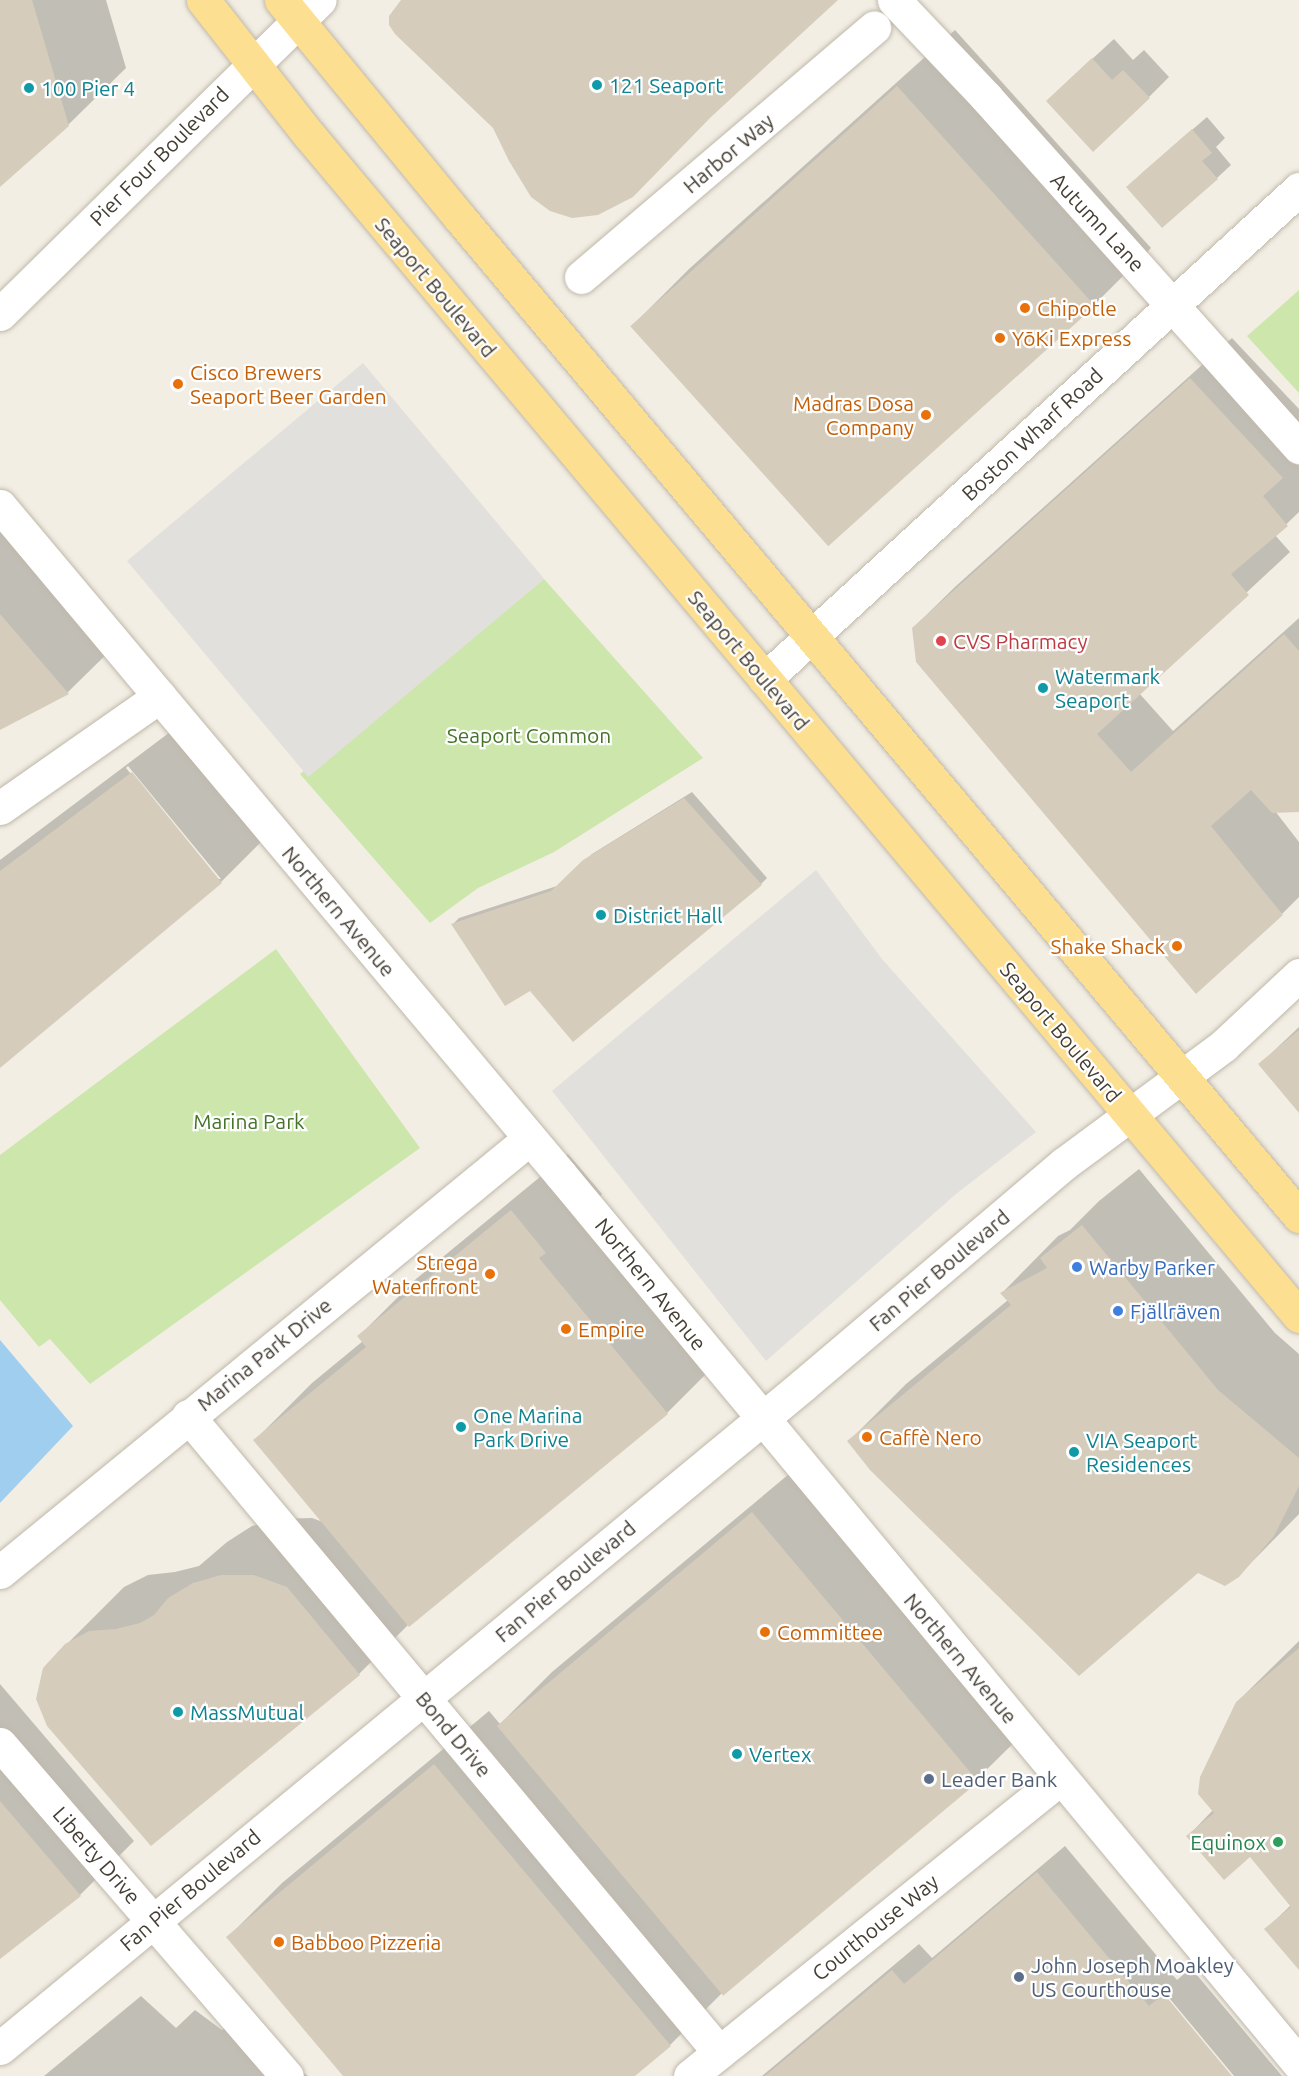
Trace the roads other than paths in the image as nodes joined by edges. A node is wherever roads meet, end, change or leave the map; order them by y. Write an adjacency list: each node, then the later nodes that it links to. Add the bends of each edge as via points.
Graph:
1 (203, 0): 5 (main road, Seaport Boulevard)
2 (894, 0): 8 (street, Autumn Lane)
3 (299, 7): 5 (street, Pier Four Boulevard); 12 (main road)
4 (874, 28): 7 (street, Harbor Way)
5 (251, 64): 9 (street, Pier Four Boulevard); 13 (main road, Seaport Boulevard)
6 (1299, 189): 8 (street, Boston Wharf Road)
7 (581, 277)
8 (1173, 304): 10 (street, Autumn Lane); 12 (street, Boston Wharf Road)
9 (0, 314)
10 (1299, 447)
11 (0, 507): 14 (street, Northern Avenue)
12 (812, 636): 13 (street, Boston Wharf Road); 17 (main road)
13 (765, 679): 18 (main road, Seaport Boulevard)
14 (160, 696): 15 (street); 19 (street, Northern Avenue)
15 (0, 808)
16 (1299, 975): 17 (street, Fan Pier Boulevard, via 1223,1046)
17 (1182, 1077): 18 (street, Fan Pier Boulevard); 20 (main road)
18 (1130, 1115): 21 (main road, Seaport Boulevard); 23 (street, Fan Pier Boulevard, via 1065,1164)
19 (529, 1139): 22 (street, Marina Park Drive); 23 (street, Northern Avenue)
20 (1299, 1216)
21 (1299, 1316)
22 (188, 1416): 24 (street, Marina Park Drive); 25 (street, Bond Drive)
23 (761, 1418): 25 (street, Fan Pier Boulevard); 27 (street, Northern Avenue)
24 (0, 1572)
25 (423, 1697): 28 (street, Fan Pier Boulevard); 30 (street, Bond Drive)
26 (0, 1744): 28 (street, Liberty Drive)
27 (1060, 1778): 30 (street, Courthouse Way); 31 (street, Northern Avenue)
28 (152, 1921): 29 (street, Fan Pier Boulevard); 32 (street, Liberty Drive)
29 (0, 2049)
30 (719, 2052): 33 (street, Courthouse Way)
31 (1299, 2064)
32 (287, 2076)
33 (690, 2076)

